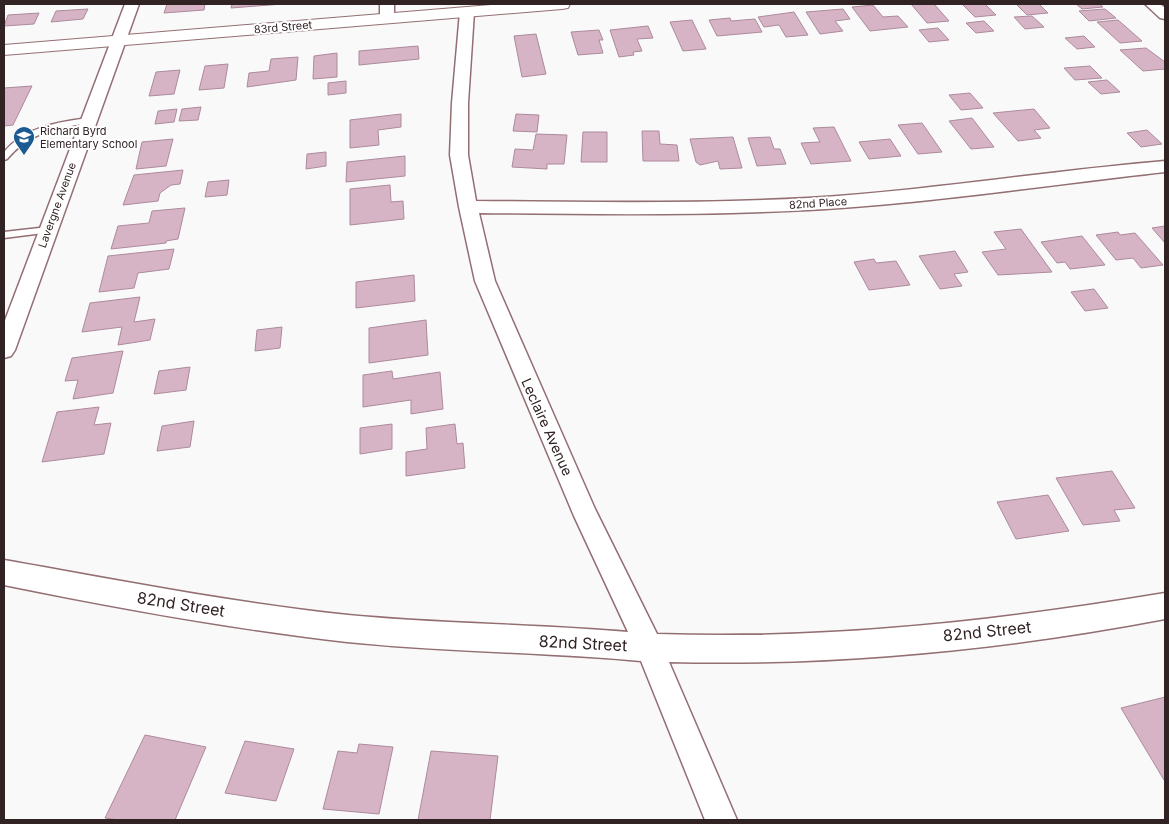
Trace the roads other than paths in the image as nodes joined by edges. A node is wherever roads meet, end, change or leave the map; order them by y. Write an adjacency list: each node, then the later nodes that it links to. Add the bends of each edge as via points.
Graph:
1 (132, 4): 8 (street, Lavergne Avenue)
2 (562, 4): 4 (street, 83rd Street)
3 (1152, 4): 7 (street)
4 (498, 6): 6 (street, 83rd Street)
5 (387, 11): 6 (street, 83rd Street); 8 (street, 83rd Street)
6 (467, 12): 13 (street, Leclaire Avenue, via 459,155)
7 (1165, 15)
8 (118, 41): 9 (street, 83rd Street); 10 (street, Lavergne Avenue)
9 (4, 50)
10 (89, 120): 11 (lane, via 39,131 11,147); 14 (street, Lavergne Avenue)
11 (4, 157)
12 (1165, 166): 13 (street, 82nd Place, via 809,204 684,209)
13 (468, 207): 19 (street, Leclaire Avenue, via 485,281 586,516)
14 (48, 230): 15 (lane); 16 (street, Lavergne Avenue)
15 (4, 235)
16 (4, 350)
17 (4, 573): 19 (street, 82nd Street, via 196,607 347,628)
18 (1165, 606): 19 (street, 82nd Street, via 1001,630 870,643 740,649)
19 (649, 648): 20 (street, Leclaire Avenue)
20 (721, 820)

